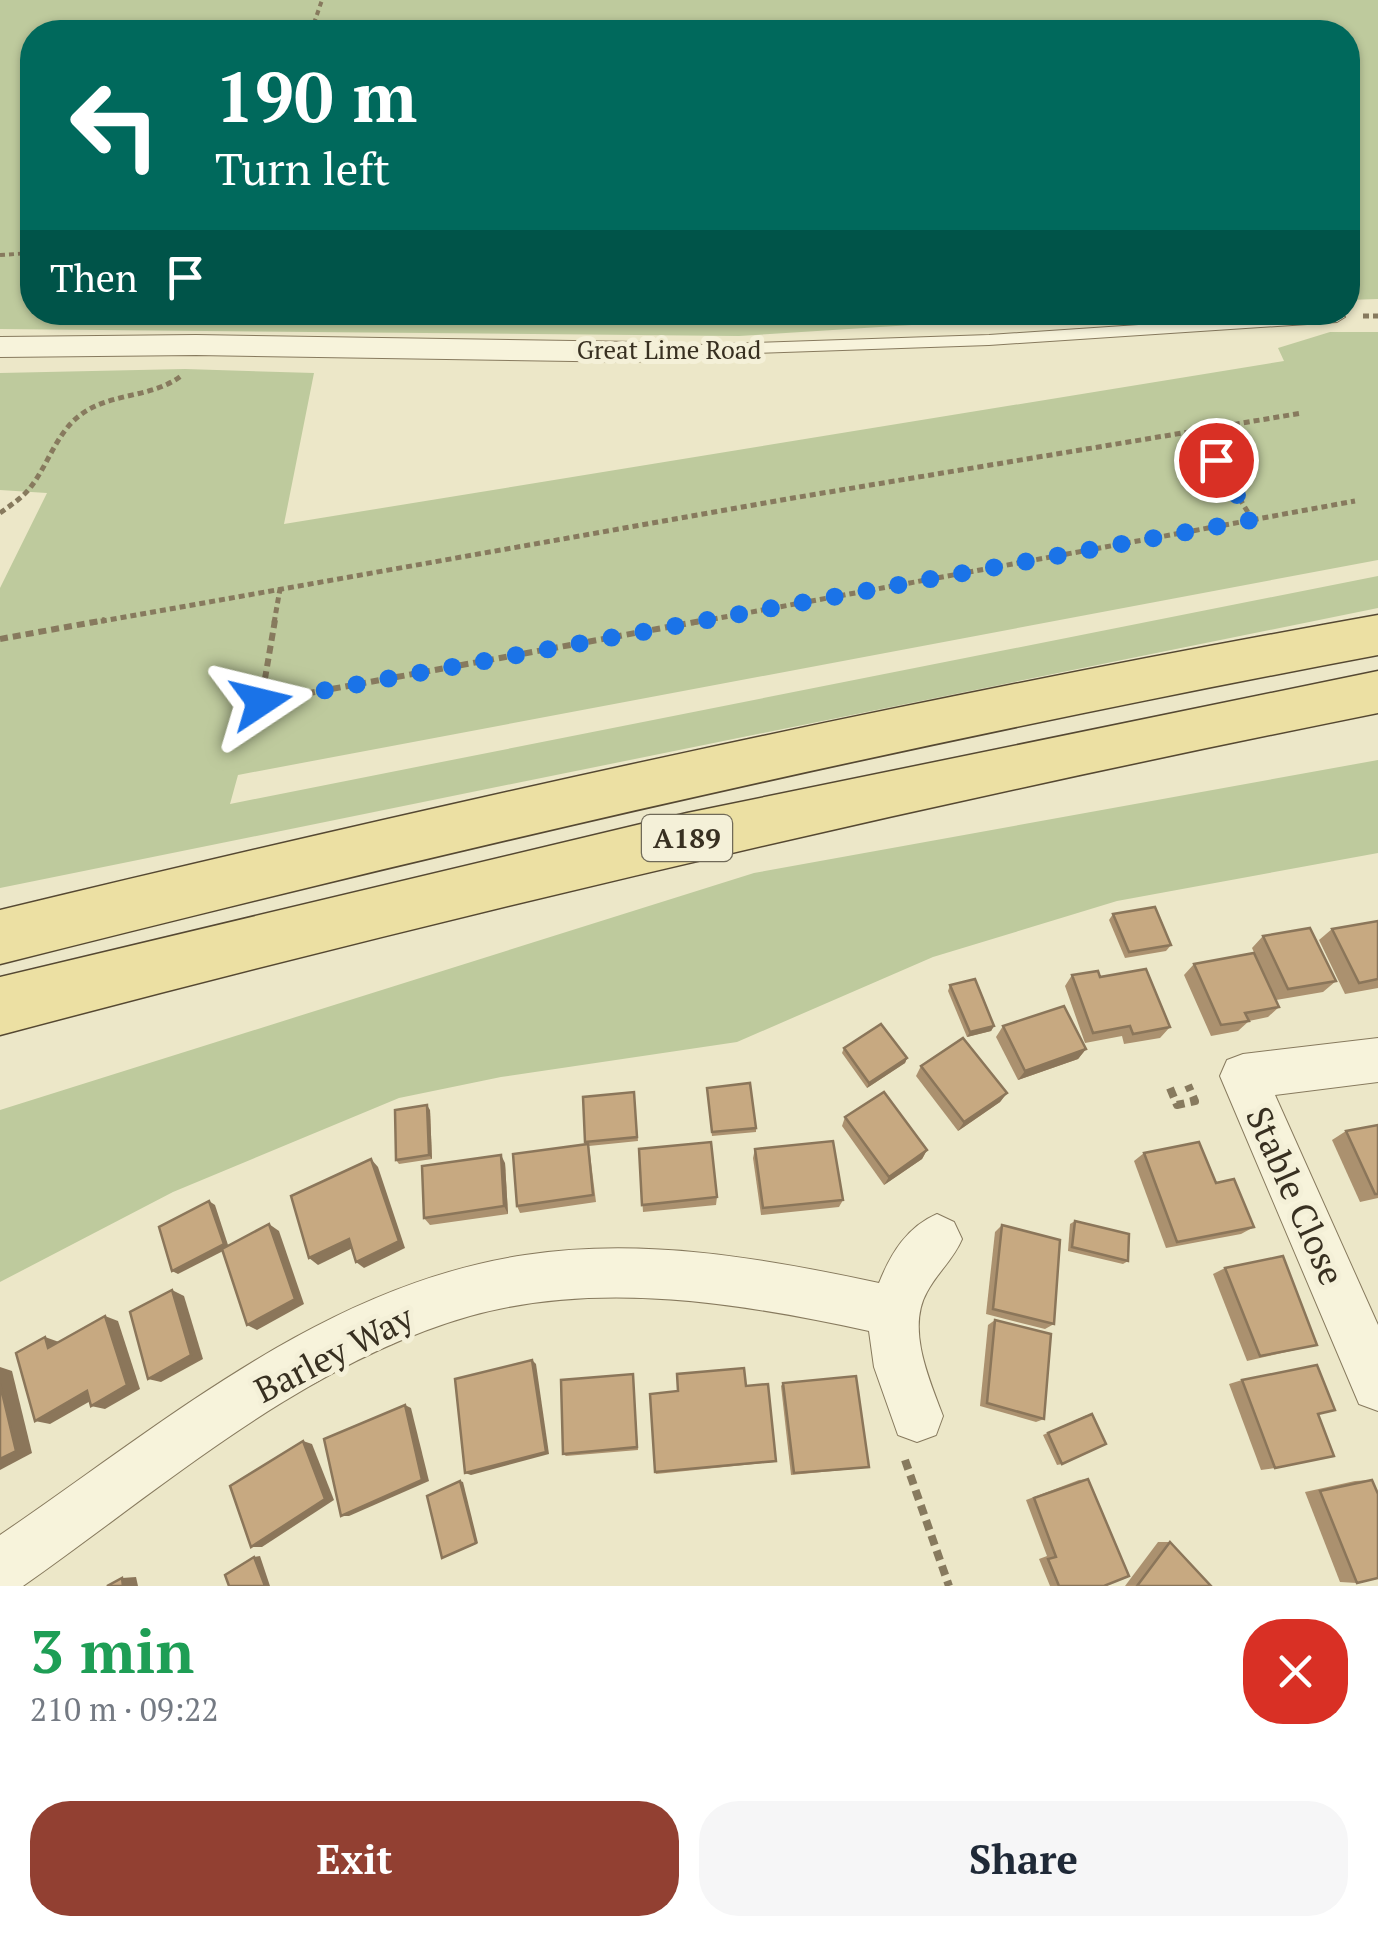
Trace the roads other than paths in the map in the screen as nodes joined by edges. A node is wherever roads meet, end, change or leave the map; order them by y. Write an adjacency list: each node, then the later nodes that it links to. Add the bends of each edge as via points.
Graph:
1 (1205, 325): 4 (lane, Great Lime Road)
2 (0, 347): 3 (street, Great Lime Road)
3 (573, 351): 4 (street, Great Lime Road); 5 (street)
4 (638, 352)
5 (570, 383)
6 (1378, 634): 8 (main road, A189, via 611,790)
7 (1378, 692): 9 (main road, A189, via 602,857)
8 (0, 936)
9 (0, 1006)
10 (1378, 1060): 13 (street, Stable Close, via 1243,1076)
11 (937, 1239): 12 (street, via 916,1258)
12 (892, 1311): 14 (street, via 897,1366); 15 (street, Barley Way, via 786,1287 631,1272 473,1290 390,1318 320,1354 185,1436)
13 (1378, 1386)
14 (917, 1416)
15 (0, 1568)

